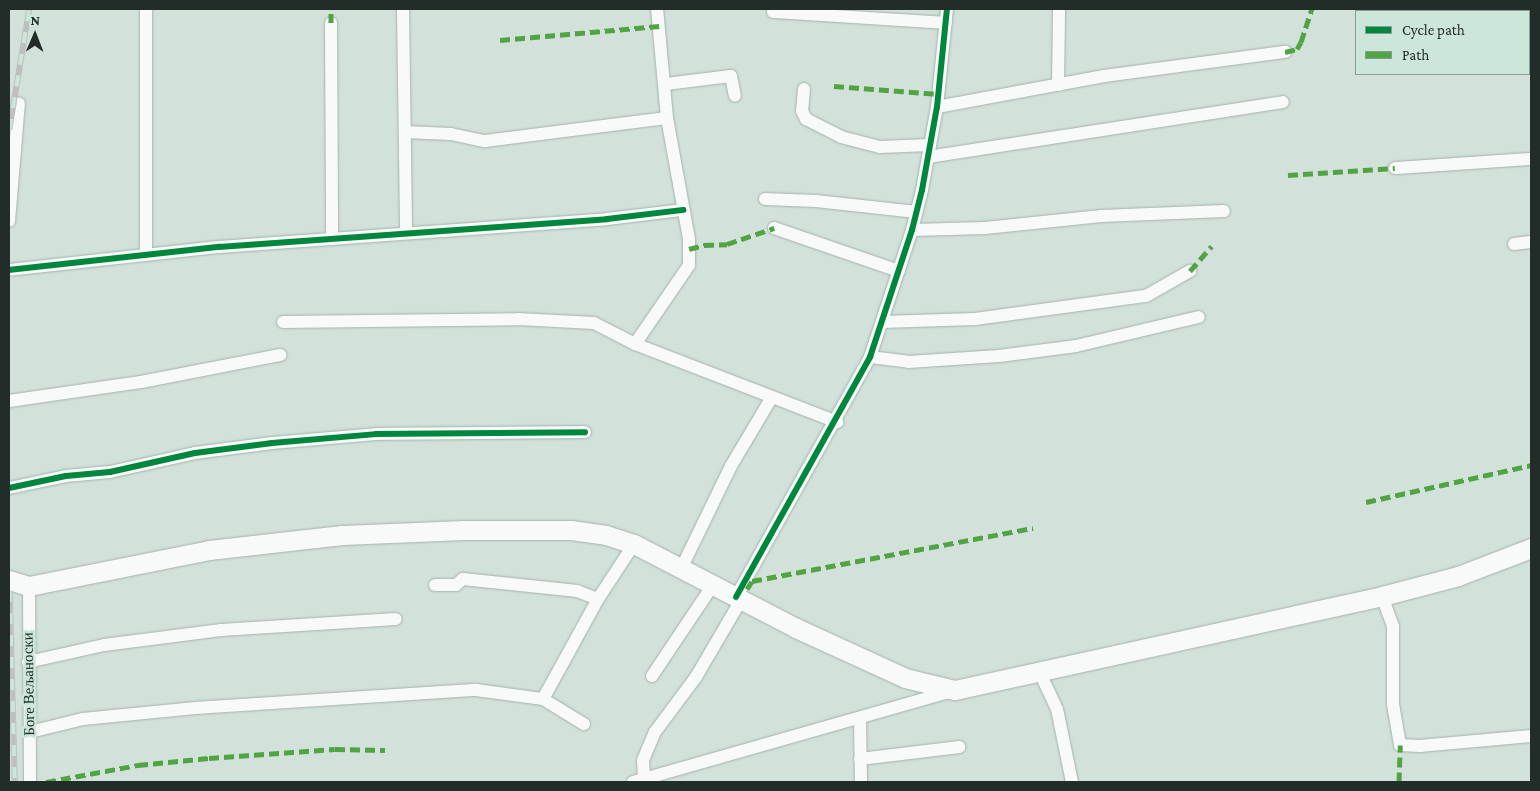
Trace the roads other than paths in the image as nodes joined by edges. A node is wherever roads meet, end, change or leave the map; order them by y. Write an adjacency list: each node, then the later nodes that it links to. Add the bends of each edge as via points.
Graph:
1 (146, 9): 33 (street)
2 (403, 9): 18 (street)
3 (657, 9): 10 (street)
4 (947, 9): 8 (street)
5 (1059, 9): 11 (street)
6 (773, 12): 8 (street)
7 (331, 23): 30 (street)
8 (946, 23): 16 (street)
9 (1286, 52): 11 (street)
10 (666, 84): 13 (street, via 731,76); 17 (street)
11 (1058, 84): 16 (street)
12 (804, 89): 19 (street, via 802,111 806,119 841,137 880,147)
13 (735, 96)
14 (1282, 102): 19 (street)
15 (19, 103): 26 (street)
16 (937, 107): 19 (street)
17 (667, 118): 18 (street, via 485,140 451,134); 23 (street)
18 (405, 132): 29 (street)
19 (929, 151): 25 (street)
20 (1531, 159): 21 (street)
21 (1396, 168)
22 (765, 199): 25 (street)
23 (683, 210): 29 (street); 40 (street, via 689,239 689,265)
24 (1224, 211): 28 (street)
25 (916, 212): 28 (street)
26 (9, 221)
27 (774, 228): 35 (street)
28 (912, 230): 35 (street)
29 (406, 231): 30 (street)
30 (332, 238): 33 (street)
31 (1531, 242): 32 (street)
32 (1514, 244)
33 (146, 254): 34 (street)
34 (9, 270)
35 (899, 270): 39 (street)
36 (1190, 271): 39 (street, via 1146,296 975,318)
37 (1199, 317): 42 (street, via 1076,346 999,356 908,362)
38 (283, 322): 40 (street, via 566,320 594,323)
39 (882, 322): 42 (street)
40 (635, 344): 43 (street)
41 (280, 354): 44 (street, via 141,382)
42 (870, 357): 45 (street)
43 (772, 397): 45 (street); 50 (street, via 731,466)
44 (9, 401)
45 (837, 422): 57 (street, via 767,539)
46 (585, 432): 47 (street, via 376,434 272,443 195,453 110,472 66,476)
47 (9, 488)
48 (634, 544): 50 (main road); 54 (main road, via 606,535 571,530 342,535 209,550); 56 (street)
49 (1531, 548): 55 (main road, via 1458,576)
50 (681, 569): 53 (main road)
51 (9, 580): 54 (main road)
52 (436, 585): 56 (street, via 456,585 463,579 577,591)
53 (712, 585): 57 (main road); 61 (street)
54 (29, 586): 59 (street, Боге Вељаноски)
55 (1382, 596): 60 (main road); 67 (street, via 1393,627 1393,704 1400,745)
56 (598, 598): 63 (street)
57 (739, 599): 62 (main road, via 905,678); 70 (street, via 696,677 655,732 643,760)
58 (396, 619): 59 (street, via 221,630 104,645)
59 (28, 662): 66 (street, Боге Вељаноски)
60 (1039, 671): 62 (main road); 73 (street, via 1057,709)
61 (652, 676)
62 (956, 690): 64 (street)
63 (543, 699): 65 (street); 66 (street, via 476,690 361,695 82,720)
64 (860, 718): 69 (street); 70 (street)
65 (584, 724)
66 (30, 732): 71 (street, Боге Вељаноски)
67 (1531, 736)
68 (958, 747): 69 (street)
69 (860, 759): 72 (street)
70 (639, 781)
71 (30, 782)
72 (861, 782)
73 (1072, 782)

